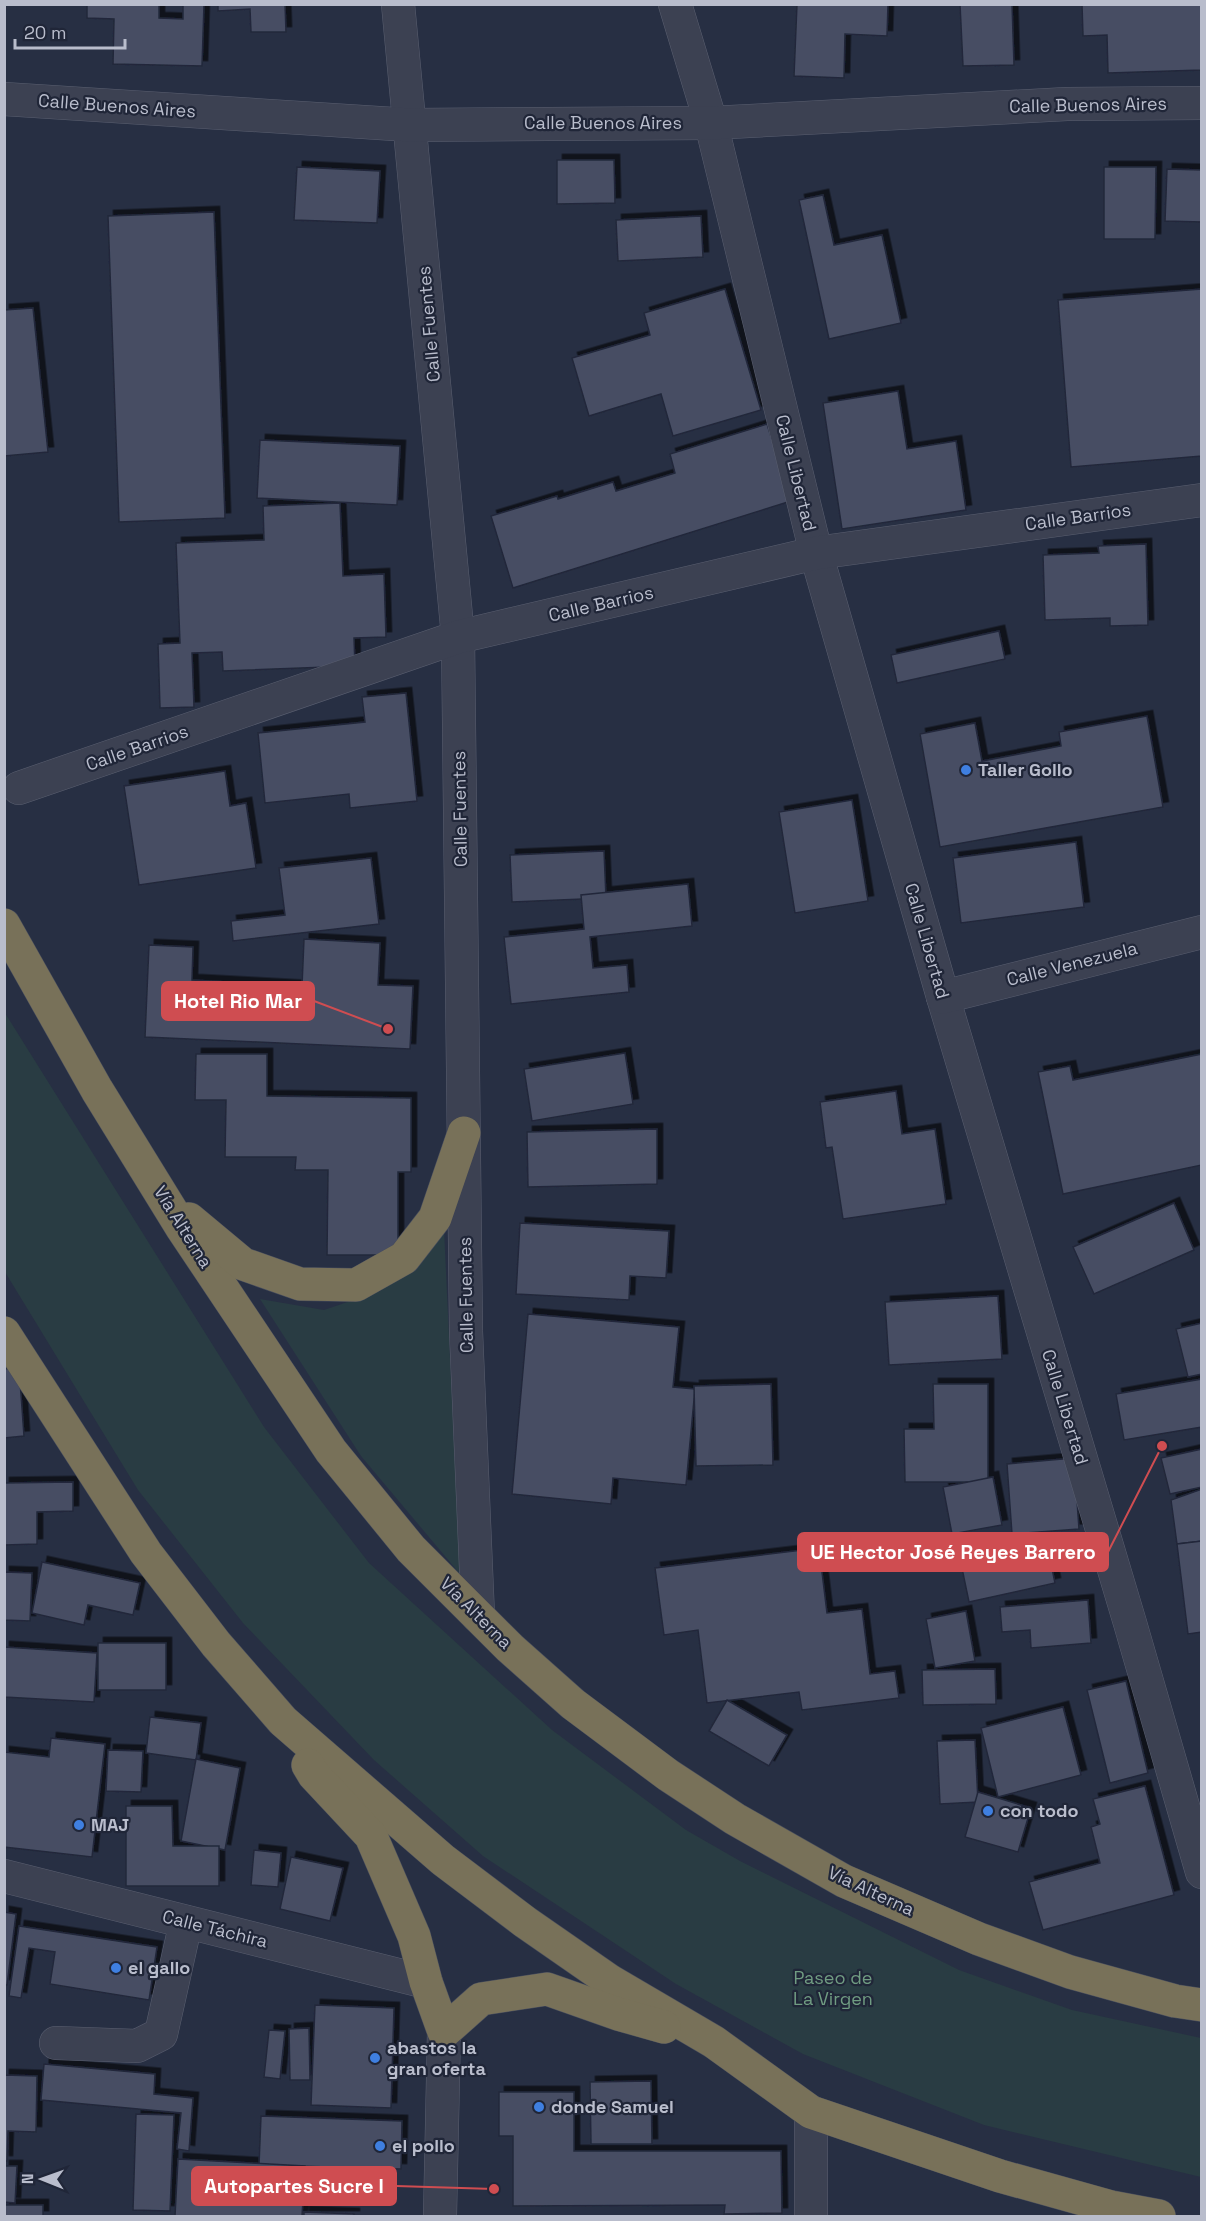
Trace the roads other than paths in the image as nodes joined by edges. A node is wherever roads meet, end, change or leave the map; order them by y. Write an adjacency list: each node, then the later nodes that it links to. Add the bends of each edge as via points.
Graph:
1 (398, 4): 6 (street, Calle Fuentes)
2 (675, 4): 5 (street, Calle Libertad)
3 (4, 99): 6 (street, Calle Buenos Aires)
4 (1202, 103): 5 (street, Calle Buenos Aires, via 1067,104)
5 (711, 123): 6 (street, Calle Buenos Aires); 8 (street, Calle Libertad)
6 (410, 125): 9 (street, Calle Fuentes)
7 (1202, 500): 8 (street, Calle Barrios)
8 (816, 553): 9 (street, Calle Barrios); 14 (street, Calle Libertad)
9 (458, 637): 10 (street, Calle Barrios); 15 (street, Calle Fuentes)
10 (19, 788)
11 (4, 925): 13 (highway, Vía Alterna)
12 (1202, 932): 14 (street, Calle Venezuela)
13 (13, 946): 16 (highway, Vía Alterna)
14 (943, 997): 20 (street, Calle Libertad)
15 (464, 1133): 16 (highway, via 435,1218 404,1258 356,1285 300,1284 243,1264); 18 (street, Calle Fuentes, via 466,1331)
16 (163, 1197): 18 (highway, Vía Alterna, via 331,1452 411,1549)
17 (4, 1334): 19 (highway, via 146,1553 216,1644)
18 (478, 1616): 24 (highway, Vía Alterna, via 573,1704 668,1775 735,1819 844,1881 979,1939 1070,1972)
19 (283, 1721): 23 (highway, via 314,1775 371,1836 414,1936); 26 (highway, via 443,1860 525,1922 610,1981)
20 (1202, 1872)
21 (4, 1876): 22 (street, Calle Táchira)
22 (186, 1922): 23 (street, Calle Táchira); 27 (street, via 161,2034 137,2046)
23 (426, 1982): 25 (highway)
24 (1202, 2005)
25 (444, 2032): 26 (highway, via 481,1999 547,1989); 29 (street)
26 (714, 2042): 28 (highway)
27 (56, 2043)
28 (811, 2112): 30 (street); 31 (highway, via 1000,2176)
29 (440, 2217)
30 (811, 2217)
31 (1159, 2217)

